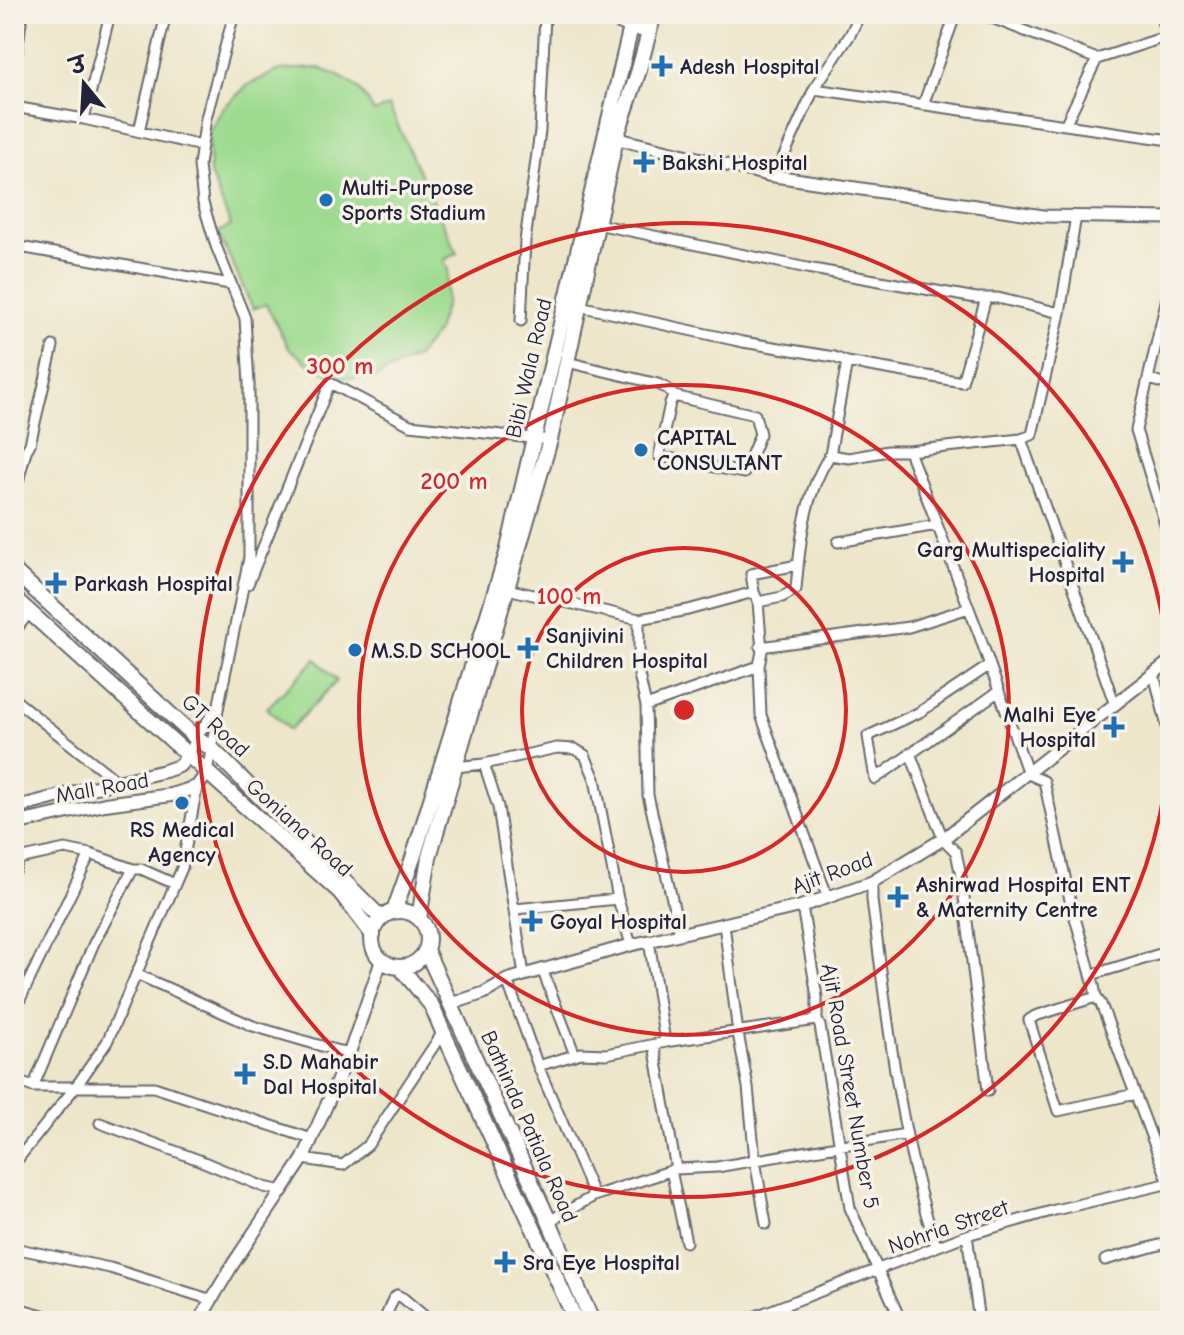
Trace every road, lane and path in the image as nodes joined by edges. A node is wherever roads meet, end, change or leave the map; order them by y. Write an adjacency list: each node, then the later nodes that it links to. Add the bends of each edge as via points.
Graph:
1 (22, 14): 16 (street)
2 (110, 14): 20 (street)
3 (166, 14): 22 (street)
4 (234, 14): 25 (street)
5 (545, 14): 36 (street, via 540,131)
6 (597, 14): 12 (main road)
7 (654, 14): 13 (main road)
8 (860, 14): 17 (street)
9 (1163, 14): 14 (street)
10 (953, 15): 18 (street)
11 (984, 15): 15 (street)
12 (632, 20): 13 (main road); 23 (main road, Bibi Wala Road)
13 (649, 33): 23 (main road)
14 (1169, 39): 15 (street)
15 (1097, 59): 21 (street)
16 (14, 76)
17 (814, 89): 18 (street); 26 (street)
18 (923, 105): 21 (street)
19 (14, 107): 20 (street)
20 (84, 119): 22 (street)
21 (1065, 125): 24 (street)
22 (139, 131): 25 (street)
23 (611, 138): 26 (street); 29 (main road); 43 (main road, Bibi Wala Road)
24 (1170, 140)
25 (202, 146): 31 (street, via 203,203)
26 (775, 176): 27 (street, via 1043,216)
27 (1076, 216): 28 (street); 35 (street)
28 (1170, 218)
29 (597, 224): 33 (street); 34 (main road)
30 (14, 246): 31 (street)
31 (230, 284): 57 (street, via 245,318 249,384 249,558)
32 (1170, 285): 40 (street)
33 (986, 298): 35 (street); 39 (street, via 962,382)
34 (579, 306): 38 (main road); 39 (street)
35 (1060, 313): 44 (street, via 1032,435)
36 (521, 321)
37 (53, 346): 48 (street)
38 (567, 362): 42 (street, via 658,384); 45 (main road)
39 (847, 362): 47 (street)
40 (1148, 378): 41 (street); 50 (street, via 1136,430)
41 (1170, 386)
42 (674, 396): 42 (street, via 755,415 760,434 744,473 659,456)
43 (534, 439): 45 (street); 57 (street, via 410,425 330,383); 97 (main road, Bibi Wala Road, via 507,553 413,858)
44 (1021, 439): 46 (street); 70 (street)
45 (550, 440): 54 (main road)
46 (909, 451): 47 (street); 49 (street)
47 (830, 455): 52 (street, via 805,514)
48 (14, 498)
49 (937, 525): 51 (street); 58 (street)
50 (1170, 540)
51 (838, 542)
52 (798, 565): 55 (street, via 796,589 782,597); 55 (street, via 751,574)
53 (14, 571): 72 (main road, GT Road)
54 (507, 589): 60 (street); 78 (main road)
55 (756, 597): 60 (street); 62 (street)
56 (14, 598): 59 (main road, Goniana Road)
57 (239, 605): 69 (street)
58 (969, 608): 62 (street, via 909,627); 64 (street)
59 (30, 612): 61 (street); 76 (main road, Goniana Road)
60 (639, 619): 71 (street, via 639,675)
61 (14, 632)
62 (760, 647): 65 (street)
63 (1170, 661): 66 (street, Ajit Road)
64 (990, 665): 67 (street); 75 (street, via 920,712 868,736 875,779)
65 (759, 666): 71 (street); 93 (street, via 761,715)
66 (1154, 674): 70 (street, Ajit Road); 73 (street)
67 (999, 691): 75 (street); 80 (street)
68 (14, 699): 81 (street)
69 (219, 704): 72 (street); 74 (street)
70 (1115, 705): 80 (street, Ajit Road)
71 (646, 706): 100 (street, via 648,795)
72 (196, 738): 74 (main road, GT Road); 76 (street)
73 (1170, 739)
74 (212, 749): 79 (street); 97 (main road, GT Road)
75 (910, 753): 86 (street)
76 (189, 755): 79 (main road, Goniana Road); 81 (main road, Mall Road, via 179,766)
77 (484, 764): 78 (street); 94 (street, via 557,748 585,755 595,779); 96 (street, via 498,807)
78 (455, 767): 98 (main road, via 429,857)
79 (207, 773): 82 (main road); 101 (main road, Goniana Road, via 340,892)
80 (1028, 774): 86 (street, Ajit Road); 111 (street, via 1044,781)
81 (118, 782): 83 (main road, Mall Road)
82 (197, 787): 84 (main road, Mall Road); 92 (street)
83 (14, 808)
84 (14, 824)
85 (14, 833): 88 (street)
86 (943, 839): 91 (street, Ajit Road); 127 (street, via 956,852 962,881)
87 (90, 854): 88 (street, via 65,849); 89 (street); 115 (street)
88 (19, 859): 90 (street)
89 (133, 869): 92 (street); 126 (street, via 94,943)
90 (14, 871)
91 (872, 882): 93 (street, Ajit Road); 130 (street)
92 (175, 884): 109 (street)
93 (828, 898): 95 (street, Ajit Road)
94 (618, 899): 96 (street); 103 (street)
95 (802, 906): 99 (street, Ajit Road); 116 (street, Ajit Road Street Number 5)
96 (515, 909): 110 (street)
97 (388, 915): 98 (main road, via 403,911); 101 (main road)
98 (419, 918): 104 (main road, via 428,933)
99 (724, 924): 100 (street, Ajit Road); 118 (street)
100 (680, 934): 102 (street, Ajit Road)
101 (373, 935): 106 (main road)
102 (649, 941): 103 (street, Ajit Road); 119 (street)
103 (631, 945): 108 (street, Ajit Road)
104 (426, 950): 107 (main road, via 415,962); 114 (main road, Bathinda Patiala Road)
105 (1170, 951): 111 (street)
106 (382, 959): 107 (main road); 121 (street)
107 (400, 967): 117 (main road, via 432,1006)
108 (542, 969): 110 (street, Ajit Road); 122 (street)
109 (136, 974): 121 (street, via 253,1026); 125 (street, via 107,1042)
110 (524, 975): 112 (street, Ajit Road)
111 (1091, 975): 113 (street)
112 (507, 980): 114 (street, Ajit Road); 123 (street)
113 (1096, 997): 128 (street); 128 (street, via 1029,1020 1058,1111)
114 (451, 1004): 140 (main road, Bathinda Patiala Road)
115 (14, 1012)
116 (817, 1020): 118 (street); 132 (street, Ajit Road Street Number 5)
117 (443, 1032): 133 (street, via 368,1145 343,1165); 155 (main road)
118 (738, 1033): 119 (street); 134 (street)
119 (665, 1042): 120 (street)
120 (654, 1045): 122 (street); 136 (street)
121 (349, 1054): 131 (street)
122 (575, 1055): 123 (street)
123 (538, 1066): 139 (street)
124 (14, 1080): 126 (street)
125 (77, 1085): 126 (street); 131 (street, via 154,1087); 135 (street)
126 (33, 1087)
127 (988, 1091)
128 (1135, 1094): 137 (street)
129 (100, 1123): 138 (street)
130 (906, 1134): 132 (street); 145 (street)
131 (312, 1139): 133 (street)
132 (840, 1145): 134 (street); 148 (street, Ajit Road Street Number 5, via 850,1208)
133 (303, 1159): 138 (street)
134 (755, 1160): 136 (street); 141 (street)
135 (14, 1164)
136 (673, 1170): 139 (street); 143 (street)
137 (1170, 1183): 142 (street, Nohria Street)
138 (282, 1191): 149 (street)
139 (594, 1196): 140 (street)
140 (549, 1221): 156 (main road, Bathinda Patiala Road)
141 (766, 1224)
142 (967, 1235): 145 (street, Nohria Street); 159 (street)
143 (686, 1242)
144 (1170, 1242): 147 (street)
145 (936, 1246): 148 (street, Nohria Street)
146 (14, 1248): 149 (street, via 110,1268)
147 (1105, 1260)
148 (878, 1268): 157 (street, Nohria Street); 158 (street, Ajit Road Street Number 5)
149 (212, 1300): 152 (street)
150 (14, 1307): 151 (street)
151 (64, 1321)
152 (199, 1321)
153 (384, 1321): 154 (street, via 397,1295)
154 (430, 1321)
155 (576, 1321)
156 (592, 1321)
157 (743, 1321)
158 (901, 1321)
159 (979, 1321)

